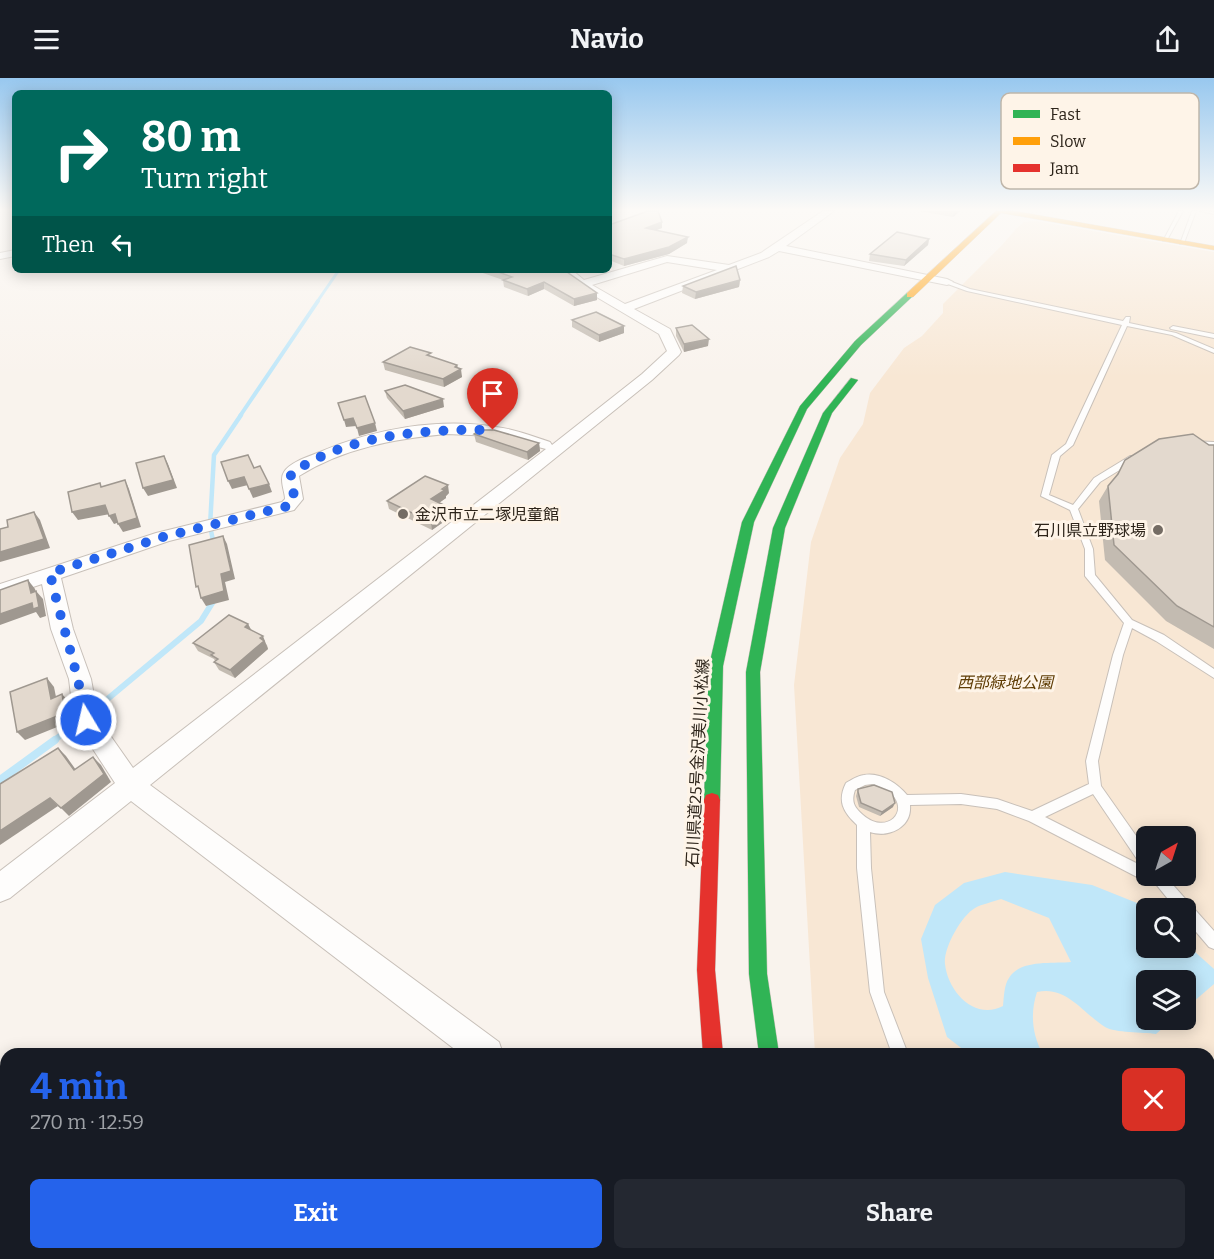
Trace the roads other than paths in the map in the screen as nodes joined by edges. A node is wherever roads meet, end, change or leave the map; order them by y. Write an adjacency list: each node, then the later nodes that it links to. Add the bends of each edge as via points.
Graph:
1 (640, 266): 10 (street)
2 (719, 266): 7 (street)
3 (736, 266): 7 (street)
4 (870, 266): 9 (street)
5 (942, 266): 9 (main road, 石川県道25号金沢美川小松線)
6 (962, 266): 11 (main road)
7 (731, 268): 12 (street)
8 (569, 273): 10 (street)
9 (928, 278): 11 (street); 39 (main road, 石川県道25号金沢美川小松線, via 858,343 803,408 748,522 716,666 706,970)
10 (582, 284): 12 (street)
11 (943, 286): 13 (lane, via 975,285)
12 (624, 309): 19 (street, via 665,332 674,352)
13 (1127, 321): 14 (lane); 15 (lane, via 1174,334); 21 (lane, via 1069,445 1056,455 1045,496)
14 (1214, 336)
15 (1214, 351)
16 (865, 367): 40 (main road, via 828,414 779,528 753,672 758,974)
17 (1181, 444): 18 (lane)
18 (1214, 444)
19 (557, 449): 22 (street, via 493,430 455,429 414,432 355,445 304,464 291,474 295,497 288,506 163,537); 26 (street)
20 (1142, 453): 21 (lane, via 1097,480)
21 (1074, 509): 24 (lane, via 1089,549 1090,576)
22 (50, 573): 23 (street); 26 (street, via 80,679 86,720)
23 (0, 591)
24 (1129, 622): 25 (lane); 27 (lane, via 1092,761)
25 (1214, 674)
26 (131, 786): 34 (street); 38 (street)
27 (1095, 787): 29 (lane); 31 (lane)
28 (903, 800): 29 (lane, via 961,799 997,804); 30 (lane, via 906,808 900,823 883,829); 30 (lane, via 881,781 855,782 846,802)
29 (1033, 817): 32 (lane)
30 (863, 824): 41 (lane, via 877,992)
31 (1136, 846)
32 (1136, 868)
33 (1162, 886): 35 (lane)
34 (0, 888)
35 (1174, 898)
36 (1196, 922): 37 (lane)
37 (1214, 942)
38 (479, 1048)
39 (712, 1048)
40 (768, 1048)
41 (898, 1048)

